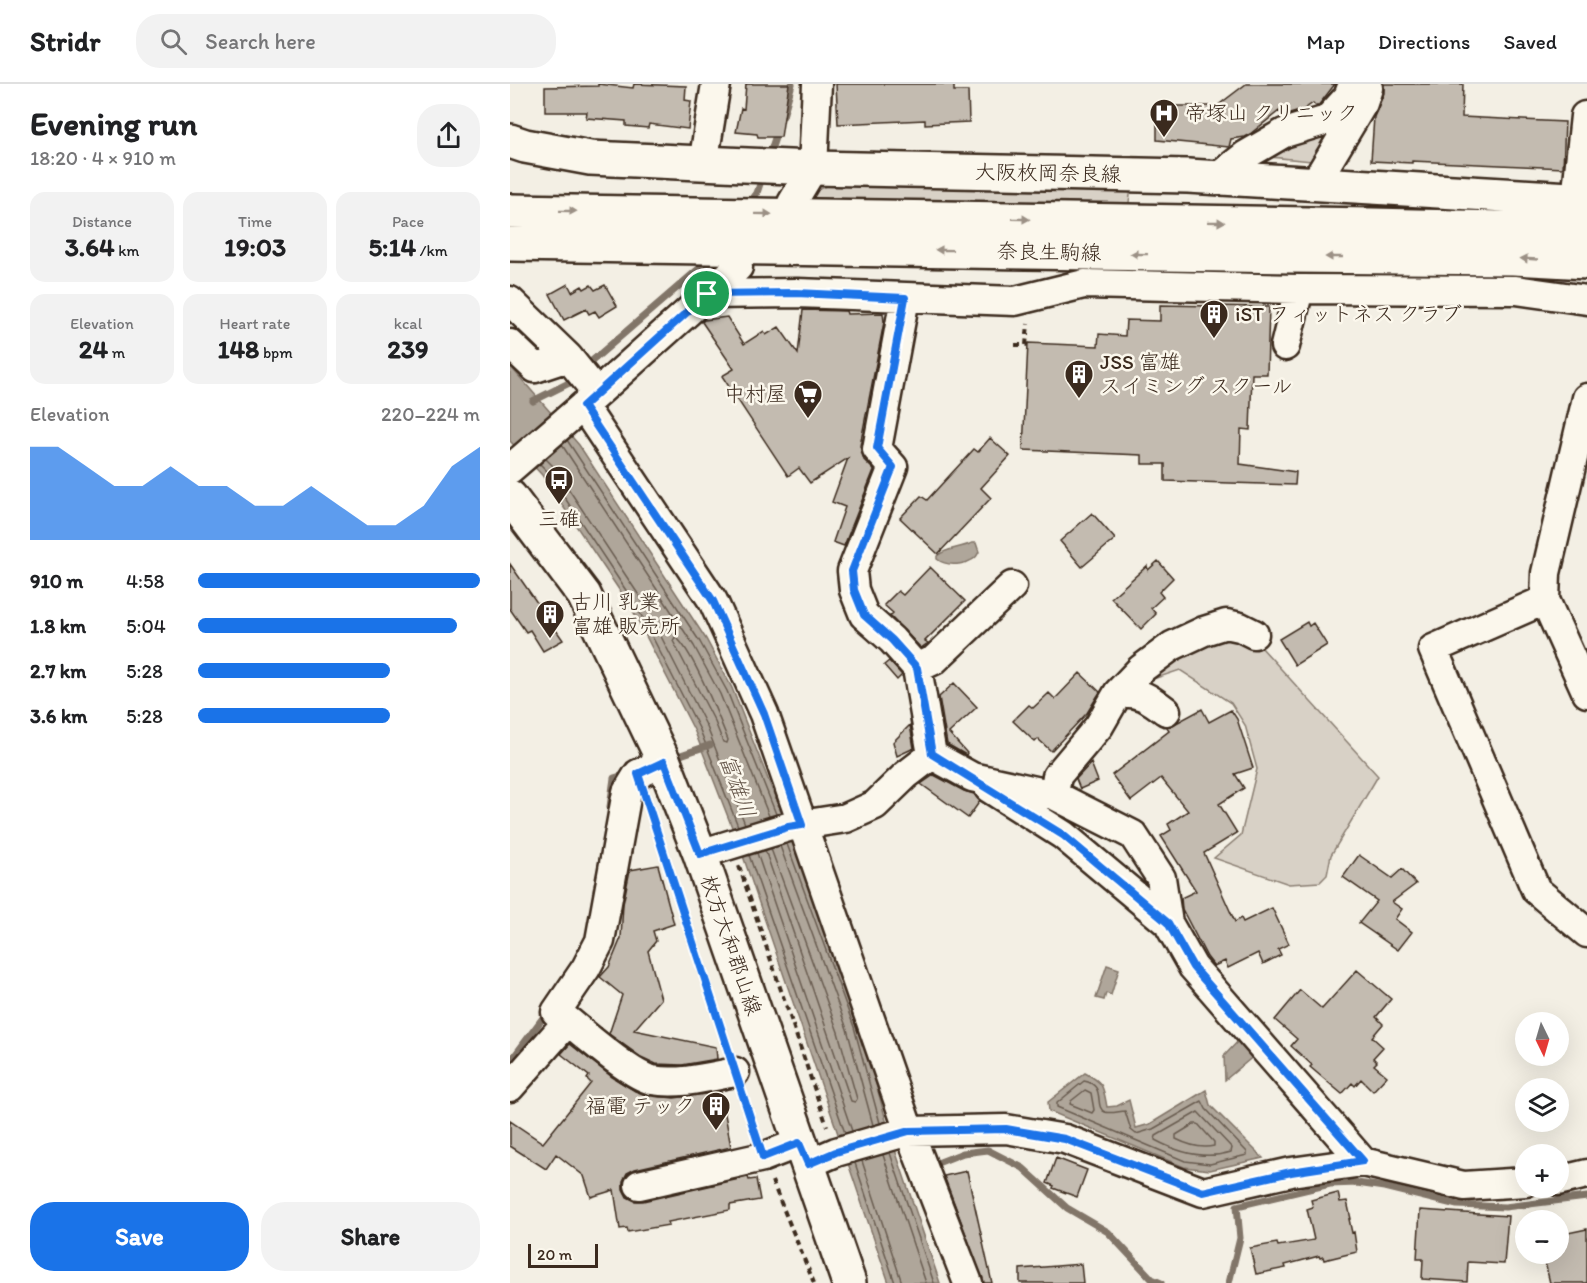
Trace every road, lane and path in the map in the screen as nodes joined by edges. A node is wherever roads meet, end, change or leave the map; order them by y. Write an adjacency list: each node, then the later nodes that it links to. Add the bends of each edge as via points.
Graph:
1 (716, 84): 7 (street)
2 (817, 84): 8 (street)
3 (1353, 84): 9 (street, via 1348,97 1327,120 1284,133)
4 (1370, 84): 10 (street, via 1363,103)
5 (1585, 116): 11 (street)
6 (510, 141): 7 (main road, 大阪枚岡奈良線, via 590,158)
7 (704, 164): 8 (main road, 大阪枚岡奈良線)
8 (813, 168): 9 (main road, 大阪枚岡奈良線); 12 (street)
9 (1218, 177): 10 (main road, 大阪枚岡奈良線)
10 (1315, 183): 11 (main road, 大阪枚岡奈良線)
11 (1581, 200)
12 (792, 203)
13 (510, 211): 14 (main road, 奈良生駒線, one-way to 14)
14 (1587, 230)
15 (510, 244): 16 (main road, 奈良生駒線, one-way to 15)
16 (1587, 262)
17 (738, 267): 19 (street)
18 (1299, 288): 20 (street, via 1084,284 1015,301); 21 (street, via 1516,290); 26 (street)
19 (707, 294): 20 (street); 29 (street)
20 (905, 298): 35 (street, via 877,448 893,467 852,571 854,590 864,615)
21 (1587, 300)
22 (510, 301): 27 (street)
23 (1028, 317): 25 (path, via 1026,345)
24 (510, 344): 27 (street, via 535,368)
25 (1014, 345)
26 (1285, 346)
27 (568, 357): 29 (street)
28 (1587, 398): 33 (street, via 1546,573)
29 (581, 408): 30 (street); 43 (street, via 713,601 764,714)
30 (517, 464)
31 (510, 497): 40 (main road, 枚方大和郡山線, via 584,595)
32 (1011, 586): 35 (street, via 934,660)
33 (1545, 600): 37 (street); 46 (street, via 1433,649 1536,890)
34 (1254, 634): 36 (street, via 1226,624 1204,631 1156,657)
35 (917, 668): 39 (street)
36 (1118, 693): 38 (street, via 1147,696); 42 (street, via 1099,726 1057,776)
37 (1587, 693)
38 (1166, 711)
39 (932, 754): 41 (street); 43 (street, via 875,805 846,818)
40 (651, 768): 44 (main road, 枚方大和郡山線); 47 (street, via 627,792 600,941 556,1012); 48 (path)
41 (972, 777): 42 (street); 45 (street, via 1063,835)
42 (1054, 795): 45 (street, via 1133,835 1161,878)
43 (795, 826): 44 (street); 50 (street)
44 (700, 854): 51 (main road, 枚方大和郡山線)
45 (1178, 930): 53 (street, via 1193,967)
46 (1587, 933)
47 (568, 1021): 48 (street, via 630,1069 651,1080 687,1081); 49 (street)
48 (735, 1072): 52 (path)
49 (510, 1086)
50 (900, 1133): 51 (street); 53 (street, via 1006,1129 1065,1139 1203,1192); 60 (street)
51 (814, 1153): 52 (street); 59 (main road, 枚方大和郡山線)
52 (763, 1157): 57 (street); 58 (path)
53 (1363, 1161): 56 (street, via 1464,1186)
54 (1587, 1174): 55 (street)
55 (1569, 1178)
56 (1515, 1183)
57 (639, 1185)
58 (814, 1283)
59 (849, 1283)
60 (968, 1283)

